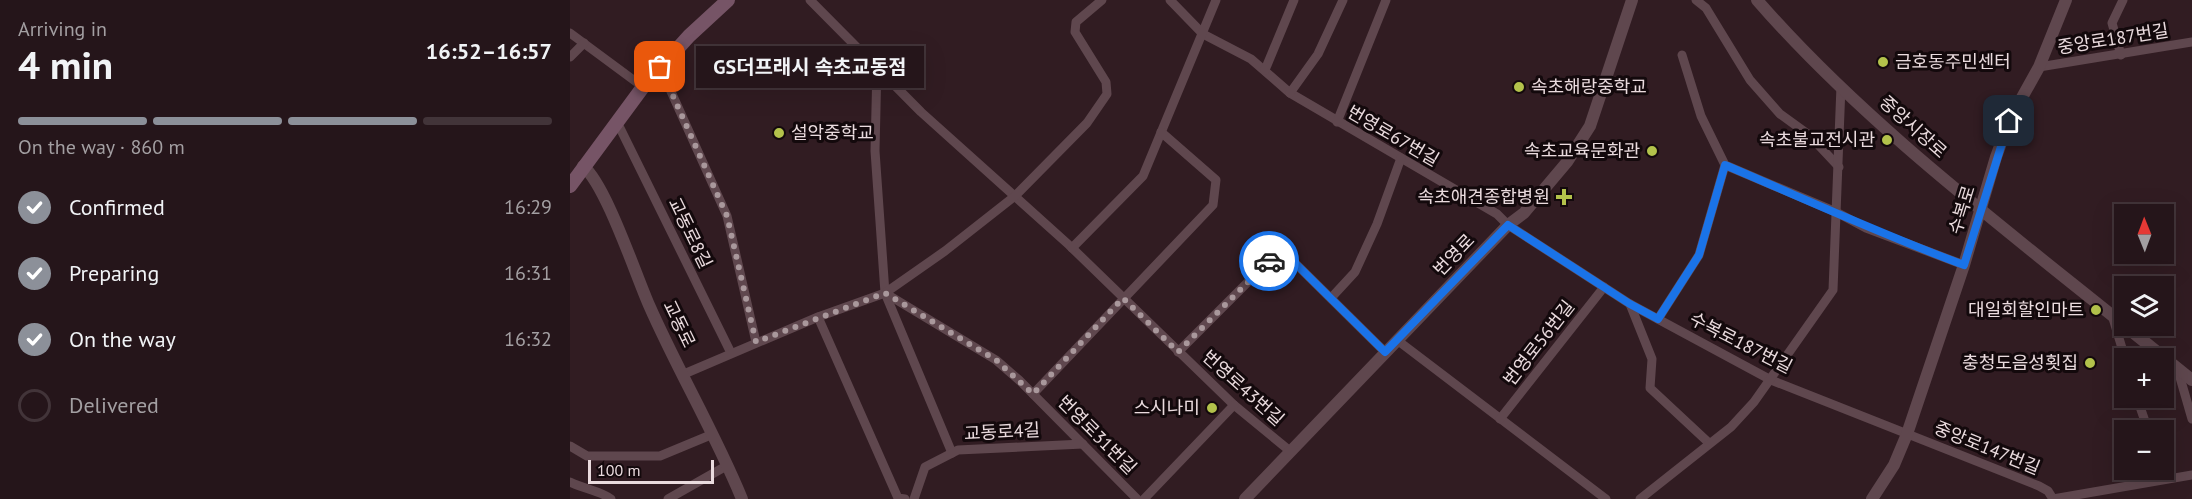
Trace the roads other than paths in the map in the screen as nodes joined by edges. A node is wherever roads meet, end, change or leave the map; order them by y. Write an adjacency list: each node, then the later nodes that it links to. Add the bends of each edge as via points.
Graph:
1 (728, 0): 22 (main road)
2 (810, 0): 21 (street, 번영로43번길)
3 (1102, 0): 37 (street, via 1076,22 1075,32 1106,82 1107,94 1087,123)
4 (1170, 0): 15 (street, 번영로67번길)
5 (1216, 0): 15 (street)
6 (1294, 0): 24 (street)
7 (1343, 0): 27 (street, via 1318,54)
8 (1386, 0): 28 (street)
9 (1632, 0): 40 (street, 번영로, via 1590,126 1567,162 1524,213)
10 (1696, 0): 34 (street, via 1706,8 1750,80 1780,114 1809,135)
11 (1757, 0): 25 (street, 중앙시장로)
12 (2066, 0): 23 (street, 수복로)
13 (2123, 0): 19 (street, via 2112,23)
14 (570, 33): 17 (street)
15 (1203, 33): 24 (street, 번영로67번길); 30 (street)
16 (2192, 42): 19 (street, 중앙로187번길)
17 (584, 44): 20 (street); 26 (street)
18 (1682, 55): 33 (street, via 1701,116)
19 (2121, 55): 23 (street, 중앙로187번길)
20 (570, 57)
21 (877, 65): 37 (street, 번영로43번길, via 921,112); 44 (street, via 875,152)
22 (660, 67): 26 (main road); 53 (street, via 727,216)
23 (2039, 68): 38 (street, 수복로, via 2009,121)
24 (1265, 70): 27 (street, 번영로67번길)
25 (1841, 86): 34 (street); 38 (street, 중앙시장로)
26 (643, 87): 32 (main road)
27 (1290, 93): 28 (street, 번영로67번길)
28 (1337, 122): 31 (street, 번영로67번길)
29 (620, 128): 57 (street, 교동로8길)
30 (1161, 132): 41 (street, via 1143,176); 45 (street, via 1216,180 1213,205)
31 (1401, 158): 40 (street, 번영로67번길, via 1497,214); 46 (street, via 1355,272)
32 (583, 165): 35 (main road); 36 (main road); 59 (street, 교동로, via 599,188 649,306)
33 (1725, 165): 39 (street); 50 (street, via 1699,255)
34 (1839, 167): 39 (street)
35 (570, 176)
36 (570, 186)
37 (1015, 196): 41 (street, 번영로43번길); 44 (street)
38 (1982, 208): 42 (street, 수복로); 48 (street, 중앙시장로)
39 (1836, 212): 42 (street, via 1866,228); 60 (street, via 1833,290)
40 (1508, 225): 43 (street, 수복로187번길); 52 (street, 번영로)
41 (1072, 248): 45 (street, 번영로43번길)
42 (1964, 265): 67 (street, 수복로)
43 (1604, 286): 47 (street, 수복로187번길); 65 (street, 번영로56번길)
44 (885, 293): 49 (street); 62 (street, 번영로31번길, via 996,360); 72 (street)
45 (1123, 298): 55 (street, 번영로43번길); 62 (street)
46 (1331, 298): 55 (street, via 1296,264 1276,258); 56 (street)
47 (1630, 304): 50 (street, 수복로187번길); 68 (street, via 1652,359 1650,388)
48 (2112, 315): 54 (street)
49 (818, 317): 53 (street); 81 (street)
50 (1658, 319): 60 (street, 수복로187번길)
51 (2138, 336): 58 (street, 중앙시장로)
52 (1396, 340): 56 (street, 번영로); 65 (street)
53 (756, 342): 57 (street)
54 (2122, 348)
55 (1178, 352): 63 (street, 번영로43번길)
56 (1385, 352): 71 (street, 번영로)
57 (731, 353): 59 (street)
58 (2177, 367): 61 (street, 중앙시장로); 64 (street)
59 (684, 374): 66 (street, 교동로)
60 (1771, 380): 67 (street, 수복로187번길); 68 (street, via 1731,426)
61 (2192, 380)
62 (1033, 394): 69 (street, 번영로31번길)
63 (1234, 405): 71 (street, 번영로43번길); 84 (street)
64 (2192, 418)
65 (1500, 419): 86 (street)
66 (713, 434): 70 (street, via 660,456 587,456); 73 (street, 교동로)
67 (1907, 434): 88 (street, 수복로, via 1894,465); 89 (street, 중앙로147번길, via 2039,486)
68 (1709, 443): 87 (street)
69 (1083, 444): 72 (street, 교동로4길); 83 (street, 번영로31번길)
70 (570, 446)
71 (1290, 451): 85 (street, 번영로)
72 (952, 453): 82 (street, 교동로4길, via 925,467)
73 (728, 465): 79 (street); 80 (street, 교동로)
74 (2192, 475): 75 (street, 중앙로147번길)
75 (2174, 478)
76 (2163, 480): 89 (street, 중앙로147번길)
77 (570, 482): 78 (street)
78 (611, 499)
79 (668, 499)
80 (742, 499)
81 (900, 499)
82 (915, 499)
83 (1137, 499)
84 (1144, 499)
85 (1245, 499)
86 (1606, 499)
87 (1640, 499)
88 (1872, 499)
89 (2053, 499)

